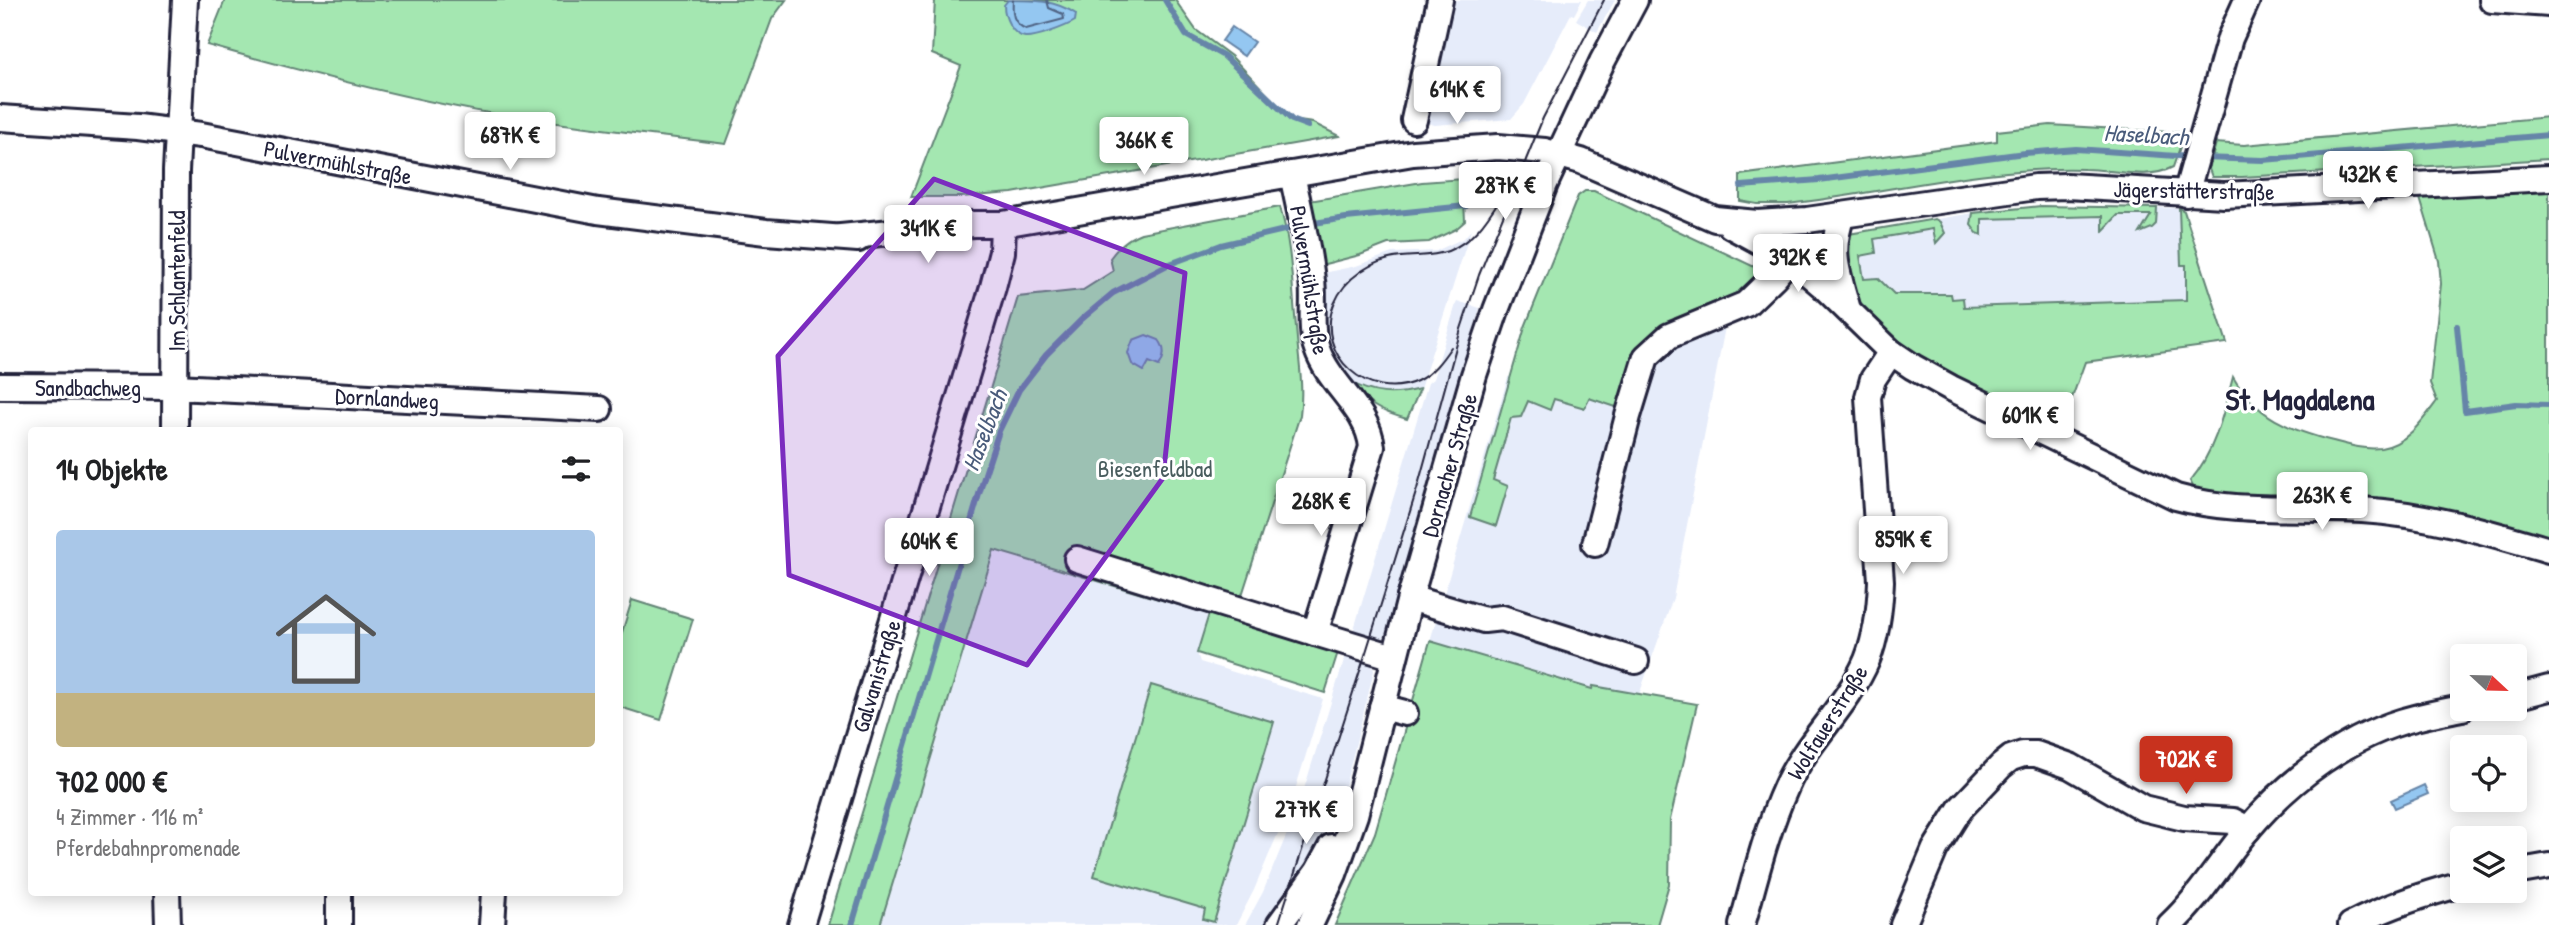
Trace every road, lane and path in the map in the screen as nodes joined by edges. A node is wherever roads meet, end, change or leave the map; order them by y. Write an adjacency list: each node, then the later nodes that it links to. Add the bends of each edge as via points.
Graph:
1 (185, 0): 9 (street, Im Schlantenfeld)
2 (1440, 0): 8 (street)
3 (1635, 0): 10 (street, Dornacher Straße)
4 (2247, 0): 13 (street, via 2230,38)
5 (2492, 0): 6 (street)
6 (2549, 4)
7 (0, 118): 9 (street, Pulvermühlstraße)
8 (1414, 120)
9 (178, 132): 16 (street, Pulvermühlstraße, via 598,212 766,232 841,237); 21 (street, Im Schlantenfeld)
10 (1560, 154): 11 (street, Pulvermühlstraße, via 1498,147 1444,149); 15 (street, Jägerstätterstraße); 27 (street, Dornacher Straße, via 1488,333)
11 (1292, 174): 16 (street, Pulvermühlstraße); 28 (street, Pulvermühlstraße, via 1313,287 1316,347 1324,366 1365,423 1372,447)
12 (2549, 178): 13 (street, Jägerstätterstraße, via 2268,194)
13 (2186, 194): 14 (street, Jägerstätterstraße, via 2036,187)
14 (1842, 215): 15 (street, Jägerstätterstraße, via 1756,223); 18 (street, via 1834,248)
15 (1715, 219): 17 (street)
16 (1003, 224): 43 (street, Galvanistraße, via 993,287)
17 (1790, 258): 18 (street); 24 (street, via 1746,304 1669,336 1646,357)
18 (1847, 308): 19 (street)
19 (1891, 352): 25 (street, via 1941,383 2176,498 2234,508 2362,510 2430,518); 46 (street, Wolfauerstraße, via 1873,379 1868,397 1881,581 1874,637 1856,681 1786,786)
20 (0, 386): 21 (street, Sandbachweg)
21 (176, 387): 22 (street, Dornlandweg); 23 (street, Im Schlantenfeld)
22 (598, 409)
23 (175, 427)
24 (1595, 544)
25 (2549, 550)
26 (1077, 559): 28 (street)
27 (1410, 598): 29 (street, Dornacher Straße); 30 (street, via 1484,620 1502,618)
28 (1315, 633): 29 (street)
29 (1394, 657): 32 (street, Dornacher Straße, via 1393,710)
30 (1636, 661)
31 (2450, 710): 33 (street, via 2413,718 2337,753 2303,775)
32 (1361, 783): 44 (street, Dornacher Straße, via 1318,872); 45 (street, Dornacher Straße, via 1346,844)
33 (2248, 829): 47 (street, via 2234,821 2206,821 2143,808 2070,766 2023,754 2011,758 1960,809); 48 (street)
34 (2549, 866): 35 (street)
35 (2527, 870)
36 (2450, 887): 49 (street)
37 (167, 896): 40 (street)
38 (339, 896): 41 (street)
39 (494, 896): 42 (street)
40 (168, 925)
41 (339, 925)
42 (492, 925)
43 (801, 925)
44 (1279, 925)
45 (1310, 925)
46 (1742, 925)
47 (1903, 925)
48 (2170, 925)
49 (2351, 925)

